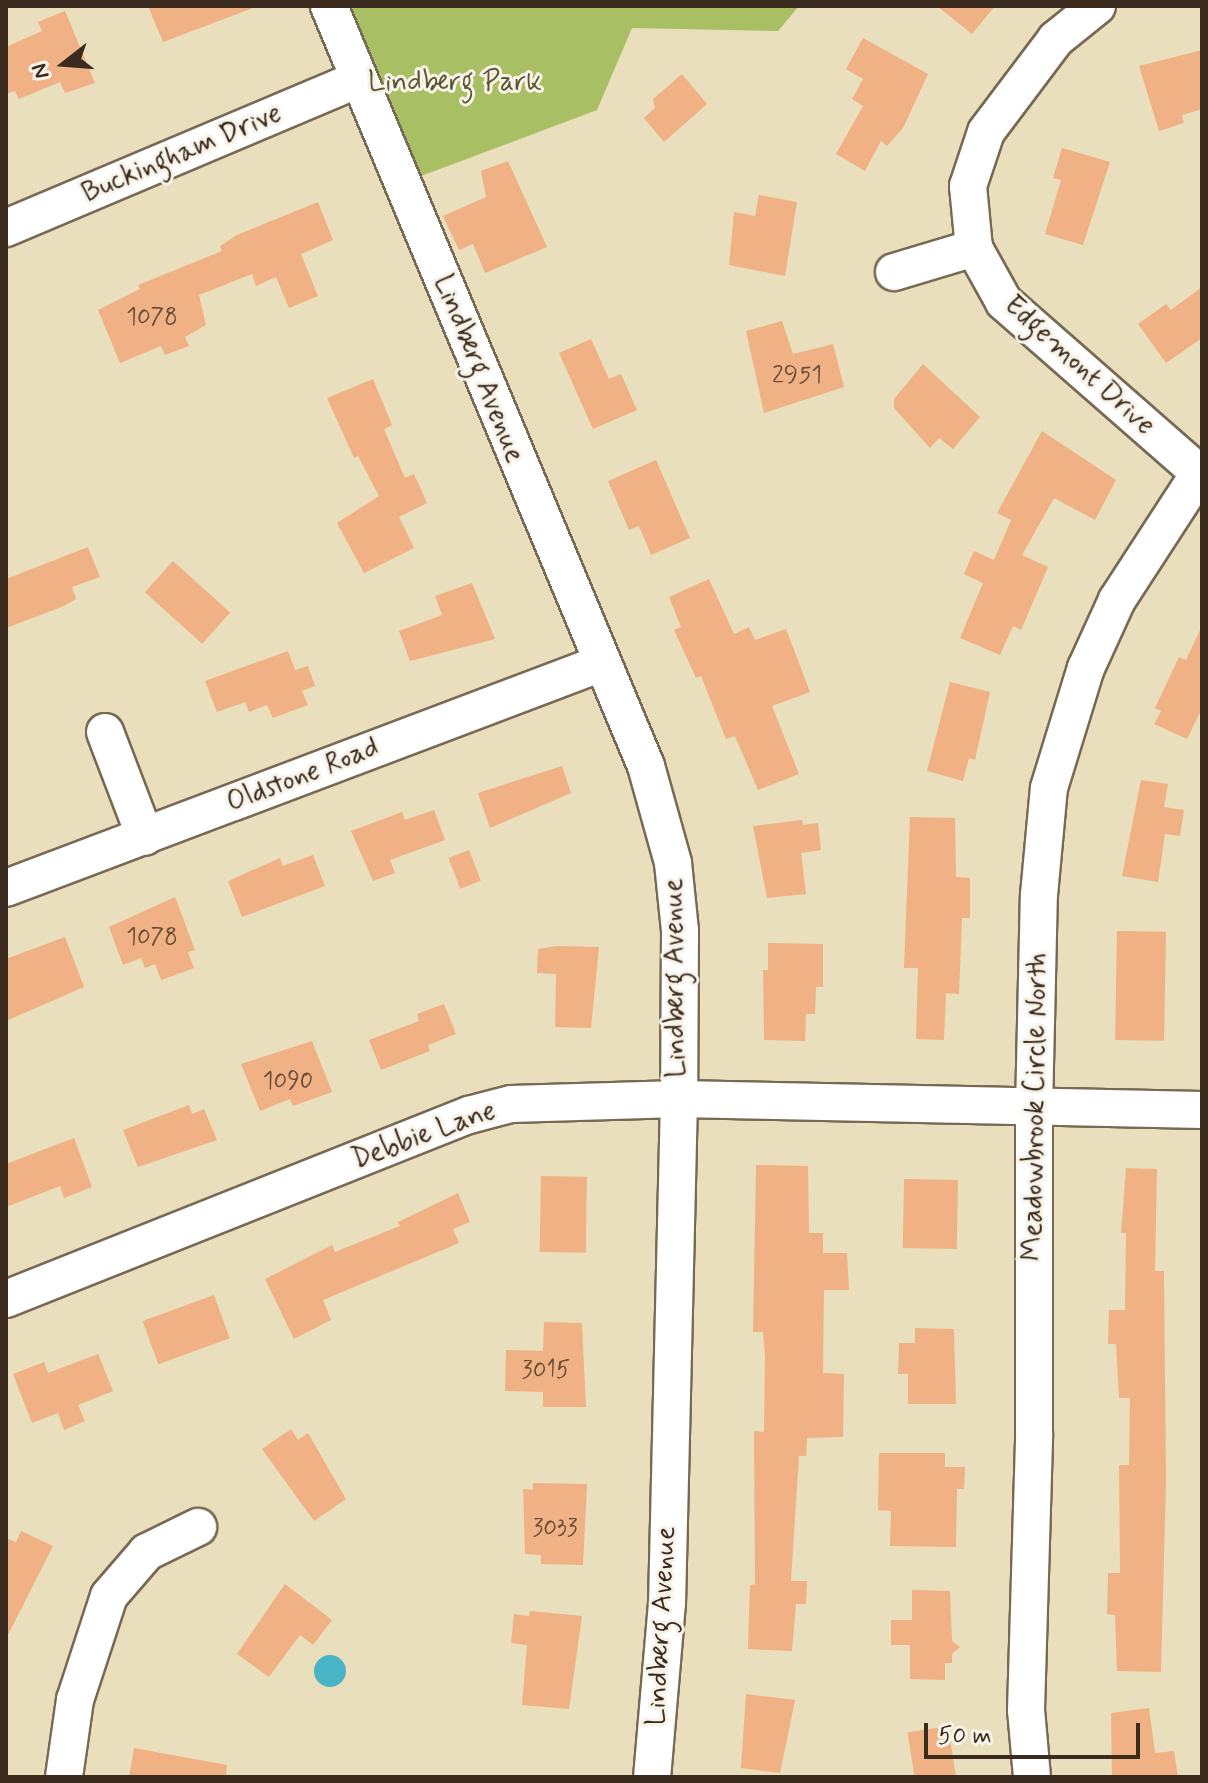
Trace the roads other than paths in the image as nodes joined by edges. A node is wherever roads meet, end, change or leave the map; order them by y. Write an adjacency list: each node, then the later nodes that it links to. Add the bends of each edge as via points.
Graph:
1 (329, 6): 3 (street, Lindberg Avenue)
2 (1097, 6): 5 (street, Edgemont Drive, via 1056,39 986,132 968,186)
3 (359, 79): 4 (street, Buckingham Drive); 8 (street, Lindberg Avenue)
4 (6, 228)
5 (974, 248): 6 (street); 7 (street, Edgemont Drive, via 1004,302)
6 (894, 272)
7 (1200, 471): 13 (street, Meadowbrook Circle North, via 1117,600 1061,739 1049,788 1039,895)
8 (599, 664): 10 (street, Oldstone Road); 12 (street, Lindberg Avenue, via 646,766 673,863 680,931)
9 (105, 732): 10 (street)
10 (145, 837): 11 (street, Oldstone Road)
11 (6, 888)
12 (679, 1099): 13 (street, Debbie Lane); 15 (street, Debbie Lane, via 555,1099 469,1115); 18 (street, Lindberg Avenue, via 667,1603)
13 (1034, 1110): 14 (street, Debbie Lane); 19 (street, Meadowbrook Circle North, via 1034,1433 1026,1710)
14 (1202, 1110)
15 (6, 1299)
16 (198, 1527): 17 (street, via 147,1552 109,1596 75,1700)
17 (64, 1777)
18 (652, 1777)
19 (1032, 1777)

